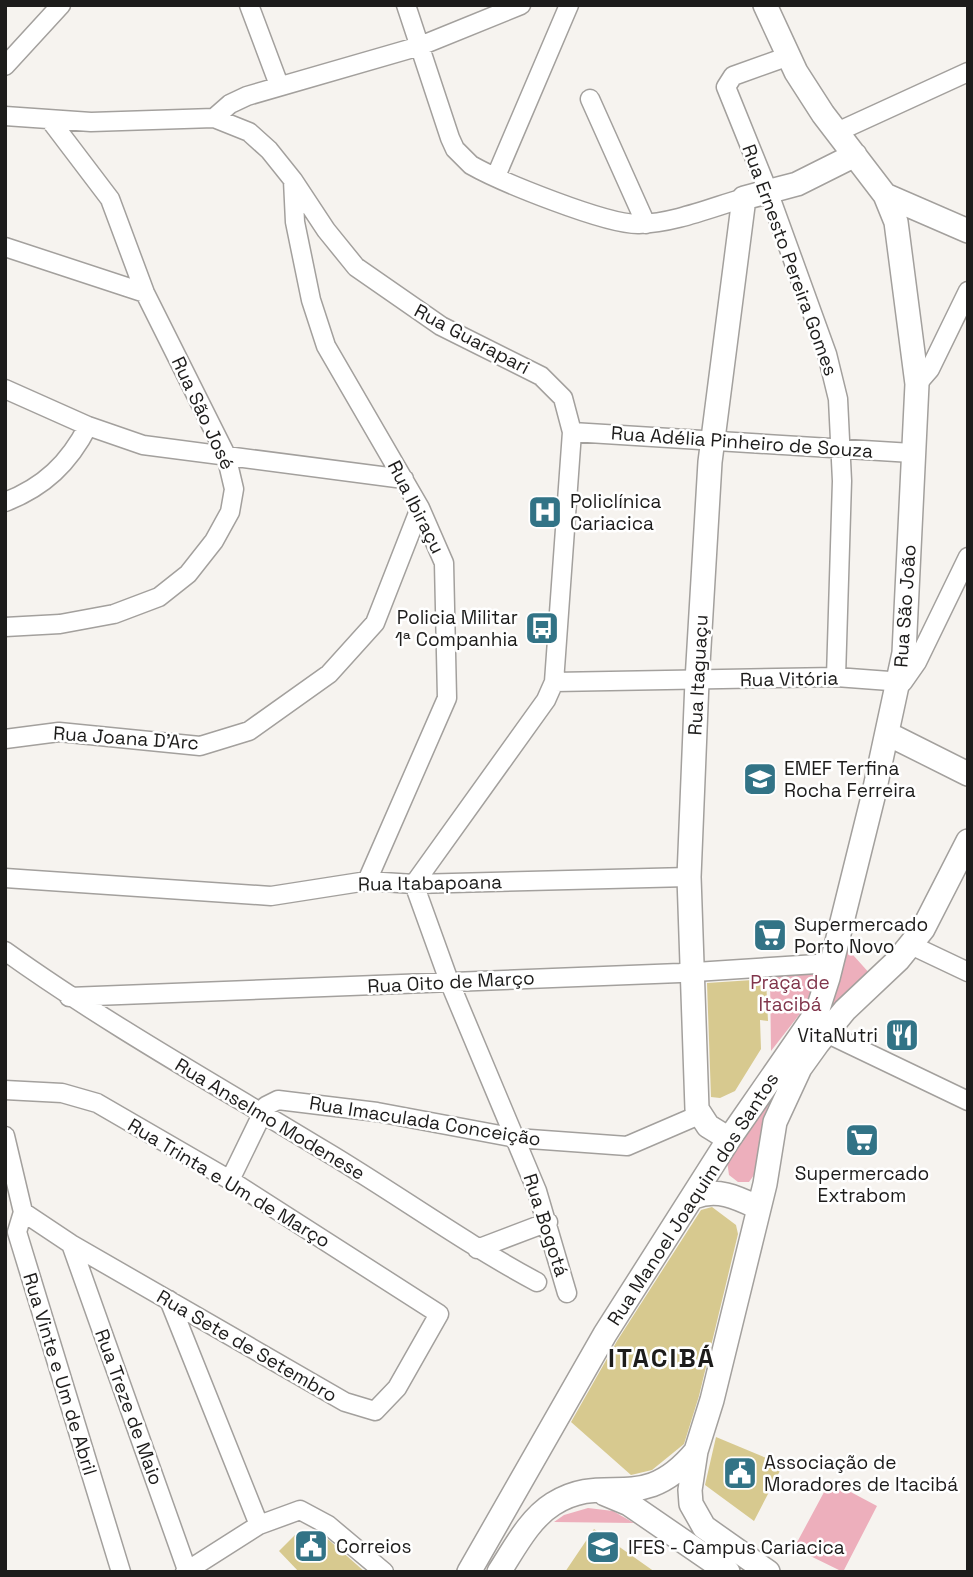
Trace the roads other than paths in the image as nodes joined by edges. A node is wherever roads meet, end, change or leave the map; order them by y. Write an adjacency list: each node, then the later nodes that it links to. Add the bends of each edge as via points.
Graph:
1 (61, 5): 9 (street)
2 (249, 5): 11 (street)
3 (406, 5): 7 (street)
4 (520, 5): 7 (street)
5 (569, 5): 18 (street)
6 (765, 5): 8 (main road)
7 (420, 46): 11 (street); 18 (street, via 455,149 471,165)
8 (789, 56): 16 (main road); 20 (street, Rua Ernesto Pereira Gomes, via 733,76 726,87)
9 (5, 66)
10 (968, 72): 16 (street)
11 (279, 85): 14 (street, via 236,101)
12 (590, 99): 23 (street)
13 (5, 116): 15 (street, Rua Guarapari)
14 (214, 118): 15 (street, Rua Guarapari); 19 (street, Rua Guarapari, via 249,132)
15 (50, 120): 27 (street, Rua São José, via 110,199)
16 (837, 132): 17 (main road)
17 (855, 155): 20 (main road, via 797,184); 21 (main road)
18 (496, 176): 23 (street, via 601,218)
19 (293, 180): 31 (street, Rua Guarapari, via 356,267 441,326 541,376 563,398); 36 (street, Rua Ibiraçu, via 298,235 326,346)
20 (768, 191): 22 (main road); 33 (street, Rua Ernesto Pereira Gomes, via 827,354 838,399)
21 (885, 195): 24 (main road); 28 (main road, Rua São João, via 896,222)
22 (744, 198): 23 (street); 32 (main road, Rua Itaguaçu)
23 (646, 224)
24 (968, 231)
25 (5, 247): 27 (street)
26 (968, 291): 28 (street, via 930,369)
27 (145, 293): 35 (street, Rua São José)
28 (917, 384): 34 (main road, Rua São João)
29 (5, 389): 30 (street)
30 (88, 426): 35 (street, via 144,445); 37 (street, via 53,475)
31 (572, 432): 32 (street, Rua Adélia Pinheiro de Souza); 43 (street, Rua Guarapari)
32 (712, 438): 33 (street, Rua Adélia Pinheiro de Souza); 42 (main road, Rua Itaguaçu)
33 (842, 449): 34 (street, Rua Adélia Pinheiro de Souza); 41 (street, Rua Ernesto Pereira Gomes)
34 (912, 453): 44 (main road, Rua São João, via 909,598)
35 (226, 455): 36 (street); 40 (street, Rua São José, via 234,489 230,512 203,557 174,587 114,614 60,624)
36 (404, 479): 38 (street, Rua Ibiraçu)
37 (5, 502)
38 (420, 508): 46 (street, Rua Joana D'Arc, via 375,622 329,674 249,731 200,746 59,732); 51 (street, Rua Ibiraçu, via 444,563 447,698)
39 (968, 556): 44 (street, via 917,662 907,679)
40 (5, 627)
41 (836, 677): 42 (street, Rua Vitória); 44 (street, Rua Vitória)
42 (697, 681): 43 (street, Rua Vitória); 49 (main road, Rua Itaguaçu)
43 (554, 682): 52 (street, Rua Guarapari, via 546,700)
44 (899, 682): 45 (main road, Rua São João)
45 (888, 734): 47 (main road); 55 (main road, Rua São João)
46 (5, 739)
47 (968, 775)
48 (967, 844): 53 (main road, Rua Manoel Joaquim dos Santos, via 933,913)
49 (689, 877): 52 (street, Rua Itabapoana); 56 (main road, Rua Itaguaçu)
50 (5, 878): 51 (street, Rua Itabapoana, via 250,896 309,892)
51 (367, 881): 52 (street, Rua Itabapoana)
52 (414, 884): 58 (street, Rua Bogotá)
53 (911, 945): 57 (street); 61 (main road, Rua Manoel Joaquim dos Santos)
54 (5, 951): 59 (street, Rua Anselmo Modenese)
55 (832, 963): 56 (street, Rua Oito de Março); 60 (main road, Rua São João)
56 (691, 972): 58 (street, Rua Oito de Março); 65 (main road, Rua Itaguaçu)
57 (968, 972)
58 (449, 981): 59 (street, Rua Oito de Março); 67 (street, Rua Bogotá)
59 (69, 997): 64 (street, Rua Anselmo Modenese)
60 (817, 1012): 68 (main road, Rua Manoel Joaquim dos Santos)
61 (826, 1033): 63 (street); 71 (main road, Rua Manoel Joaquim dos Santos, via 800,1068 775,1122)
62 (5, 1090): 69 (street, Rua Trinta e Um de Março, via 62,1094 97,1103)
63 (968, 1101)
64 (262, 1113): 67 (street, Rua Imaculada Conceição, via 271,1101 299,1101); 69 (street); 75 (street, Rua Anselmo Modenese)
65 (699, 1115): 67 (street, Rua Imaculada Conceição, via 626,1146); 68 (main road)
66 (5, 1136): 72 (street, Rua Vinte e Um de Abril)
67 (516, 1138): 73 (street, Rua Bogotá)
68 (723, 1148): 70 (main road, Rua Manoel Joaquim dos Santos); 71 (main road, via 725,1176 733,1186)
69 (230, 1180): 79 (street, Rua Trinta e Um de Março)
70 (694, 1197): 71 (main road, via 706,1192); 86 (main road, Rua Manoel Joaquim dos Santos, via 605,1335)
71 (760, 1198): 80 (main road, Rua Manoel Joaquim dos Santos)
72 (23, 1212): 74 (street, Rua Sete de Setembro); 84 (street, Rua Vinte e Um de Abril, via 17,1232)
73 (548, 1222): 75 (street); 77 (street, Rua Bogotá)
74 (71, 1244): 78 (street, Rua Sete de Setembro); 83 (street, Rua Treze de Maio)
75 (477, 1250): 76 (street, Rua Anselmo Modenese)
76 (537, 1282)
77 (567, 1293)
78 (169, 1300): 79 (street, Rua Sete de Setembro, via 345,1402 375,1411 397,1388); 82 (street)
79 (439, 1314)
80 (696, 1451): 81 (main road, via 680,1471 656,1485); 89 (main road, Rua Manoel Joaquim dos Santos, via 690,1490 696,1516 704,1527)
81 (596, 1492): 87 (main road, via 563,1499 544,1511); 88 (main road, via 629,1504)
82 (259, 1525): 83 (street); 85 (street, via 300,1510 328,1525)
83 (186, 1571)
84 (121, 1572)
85 (384, 1572)
86 (469, 1572)
87 (499, 1572)
88 (728, 1572)
89 (768, 1572)

